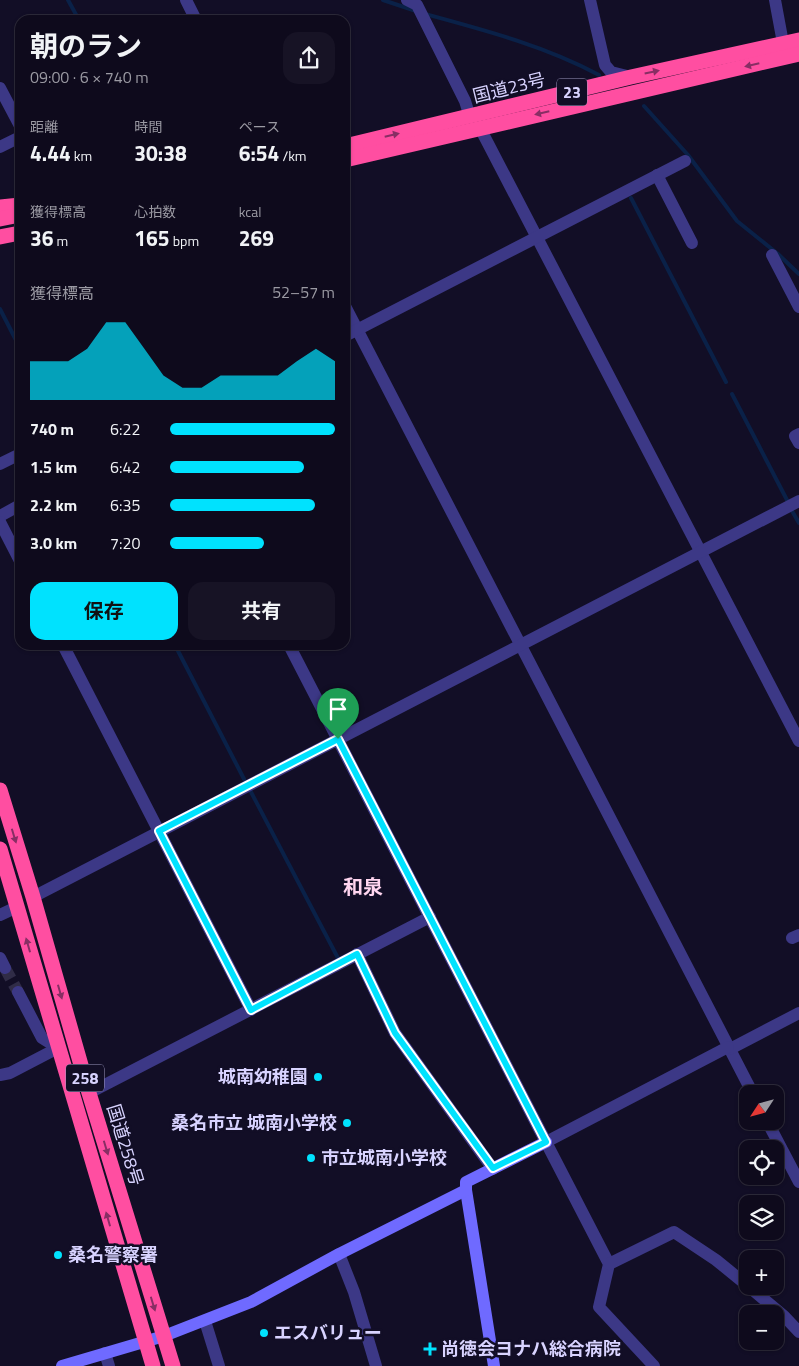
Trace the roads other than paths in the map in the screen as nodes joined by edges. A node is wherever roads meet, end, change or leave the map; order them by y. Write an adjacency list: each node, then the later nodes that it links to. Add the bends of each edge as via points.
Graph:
1 (186, 0): 5 (street)
2 (407, 0): 12 (street, via 417,5 421,12)
3 (590, 0): 9 (street, via 605,65 611,72)
4 (775, 0): 7 (street)
5 (194, 15)
6 (799, 40): 7 (highway, 国道23号 / 23)
7 (783, 44): 9 (highway, 国道23号 / 23, one-way to 7)
8 (799, 54): 12 (highway, 国道23号 / 23, one-way to 12)
9 (631, 77): 12 (highway, 国道23号 / 23)
10 (0, 88): 11 (street)
11 (15, 116)
12 (475, 122): 14 (highway, 国道23号 / 23, one-way to 12); 16 (highway, 国道23号 / 23); 25 (street)
13 (15, 140): 15 (street)
14 (350, 145)
15 (0, 147)
16 (350, 159)
17 (685, 161): 18 (street)
18 (657, 175): 25 (street); 26 (street)
19 (15, 206): 20 (highway)
20 (0, 207)
21 (15, 216): 22 (highway)
22 (0, 219)
23 (15, 234): 24 (highway)
24 (0, 236)
25 (537, 237): 30 (street); 41 (street)
26 (692, 243)
27 (772, 256): 28 (street)
28 (799, 307)
29 (350, 316): 30 (street)
30 (357, 330): 31 (street); 42 (street)
31 (350, 334)
32 (799, 434): 33 (street, via 795,436)
33 (799, 444)
34 (15, 456): 35 (street)
35 (0, 464)
36 (799, 501): 41 (street)
37 (15, 508): 38 (street)
38 (0, 516)
39 (0, 522): 40 (street)
40 (15, 551)
41 (701, 552): 42 (street); 46 (street)
42 (520, 645): 45 (street); 59 (street)
43 (66, 650): 48 (street)
44 (292, 650): 45 (street)
45 (338, 739): 48 (street); 53 (street)
46 (799, 741)
47 (0, 790): 50 (highway, 国道258号 / 258, one-way to 50)
48 (159, 831): 50 (street); 56 (street)
49 (0, 849): 51 (highway, 国道258号 / 258)
50 (33, 897): 62 (highway, 国道258号 / 258, one-way to 62)
51 (18, 908): 52 (street); 58 (highway, 国道258号 / 258, one-way to 51)
52 (0, 915)
53 (430, 917): 54 (street); 64 (street)
54 (357, 954): 56 (street); 65 (street, via 395,1033)
55 (18, 992): 58 (street, via 42,1038)
56 (251, 1010): 62 (street)
57 (799, 1013): 59 (street)
58 (58, 1048): 60 (street); 75 (highway, 国道258号 / 258, one-way to 58)
59 (729, 1048): 61 (street); 64 (street)
60 (0, 1075)
61 (748, 1085)
62 (89, 1094): 74 (highway, 国道258号 / 258, one-way to 74)
63 (772, 1130): 66 (street)
64 (546, 1142): 65 (street); 69 (street)
65 (493, 1168): 67 (street, via 466,1182)
66 (799, 1182)
67 (466, 1190): 68 (street); 83 (street)
68 (339, 1254): 72 (street, via 251,1302); 82 (street)
69 (609, 1264): 70 (street, via 674,1232); 84 (street, via 599,1307)
70 (739, 1279)
71 (759, 1295): 73 (street)
72 (205, 1321): 74 (street); 81 (street)
73 (799, 1332)
74 (164, 1336): 75 (street); 80 (highway, 国道258号 / 258)
75 (144, 1342): 76 (street); 79 (highway, 国道258号 / 258)
76 (105, 1353): 77 (street); 78 (street)
77 (62, 1366)
78 (109, 1366)
79 (153, 1366)
80 (173, 1366)
81 (219, 1366)
82 (376, 1366)
83 (494, 1366)
84 (654, 1366)

